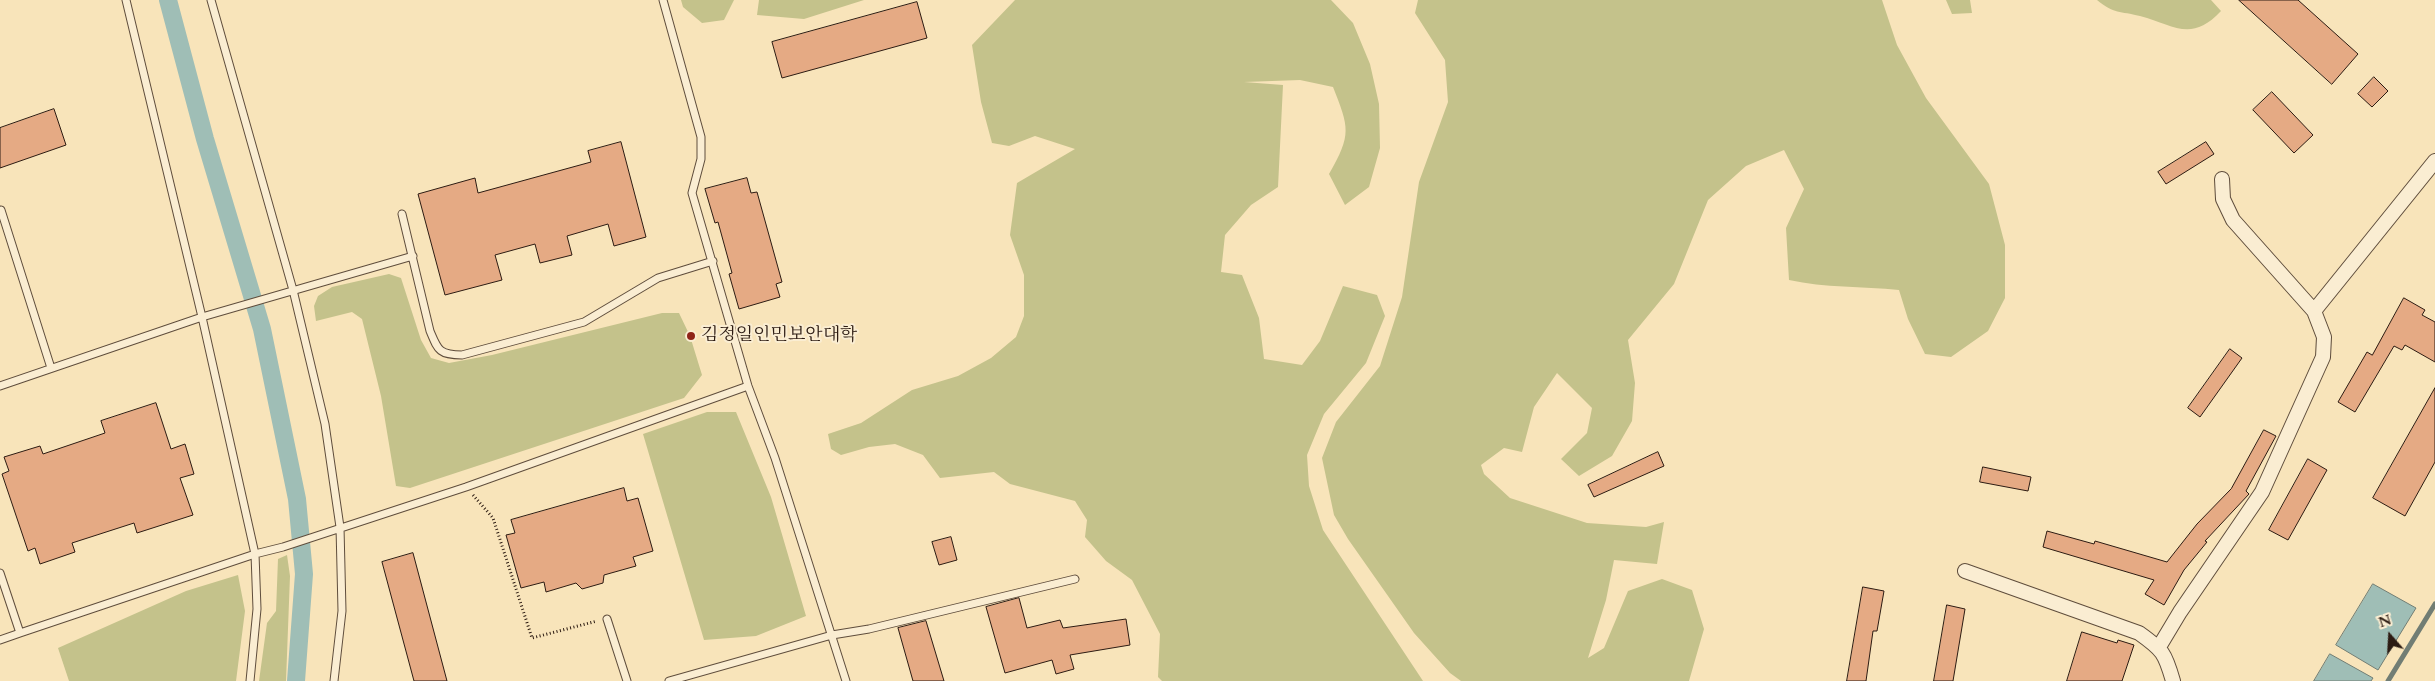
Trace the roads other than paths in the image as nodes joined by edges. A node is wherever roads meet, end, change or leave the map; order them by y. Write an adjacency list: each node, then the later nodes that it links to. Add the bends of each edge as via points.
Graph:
1 (126, 0): 12 (lane)
2 (211, 0): 10 (lane)
3 (663, 0): 9 (lane, via 701,137 701,158 692,193)
4 (2435, 161): 11 (street)
5 (2222, 179): 11 (street, via 2223,199 2233,220)
6 (1, 210): 13 (lane)
7 (402, 214): 8 (lane)
8 (413, 256): 9 (lane, via 430,331 437,348 446,355 462,355 584,322 658,278); 10 (lane)
9 (713, 261): 15 (lane)
10 (293, 290): 12 (lane); 16 (lane, via 325,424)
11 (2314, 310): 25 (street, via 2324,337 2323,356 2280,456 2262,492)
12 (202, 317): 13 (lane); 17 (lane)
13 (51, 368): 14 (lane)
14 (0, 386)
15 (748, 386): 16 (lane, via 466,488); 23 (lane, via 775,458)
16 (340, 527): 17 (lane); 27 (lane, via 342,611)
17 (254, 554): 22 (lane); 26 (lane, via 257,609)
18 (1965, 571): 25 (street, via 2139,633)
19 (0, 573): 22 (lane)
20 (1076, 579): 23 (lane)
21 (607, 618): 28 (lane)
22 (20, 633): 24 (lane)
23 (832, 635): 29 (lane); 30 (lane)
24 (0, 640)
25 (2159, 648): 31 (street, via 2166,658)
26 (250, 681)
27 (334, 681)
28 (627, 681)
29 (669, 681)
30 (846, 681)
31 (2173, 681)

